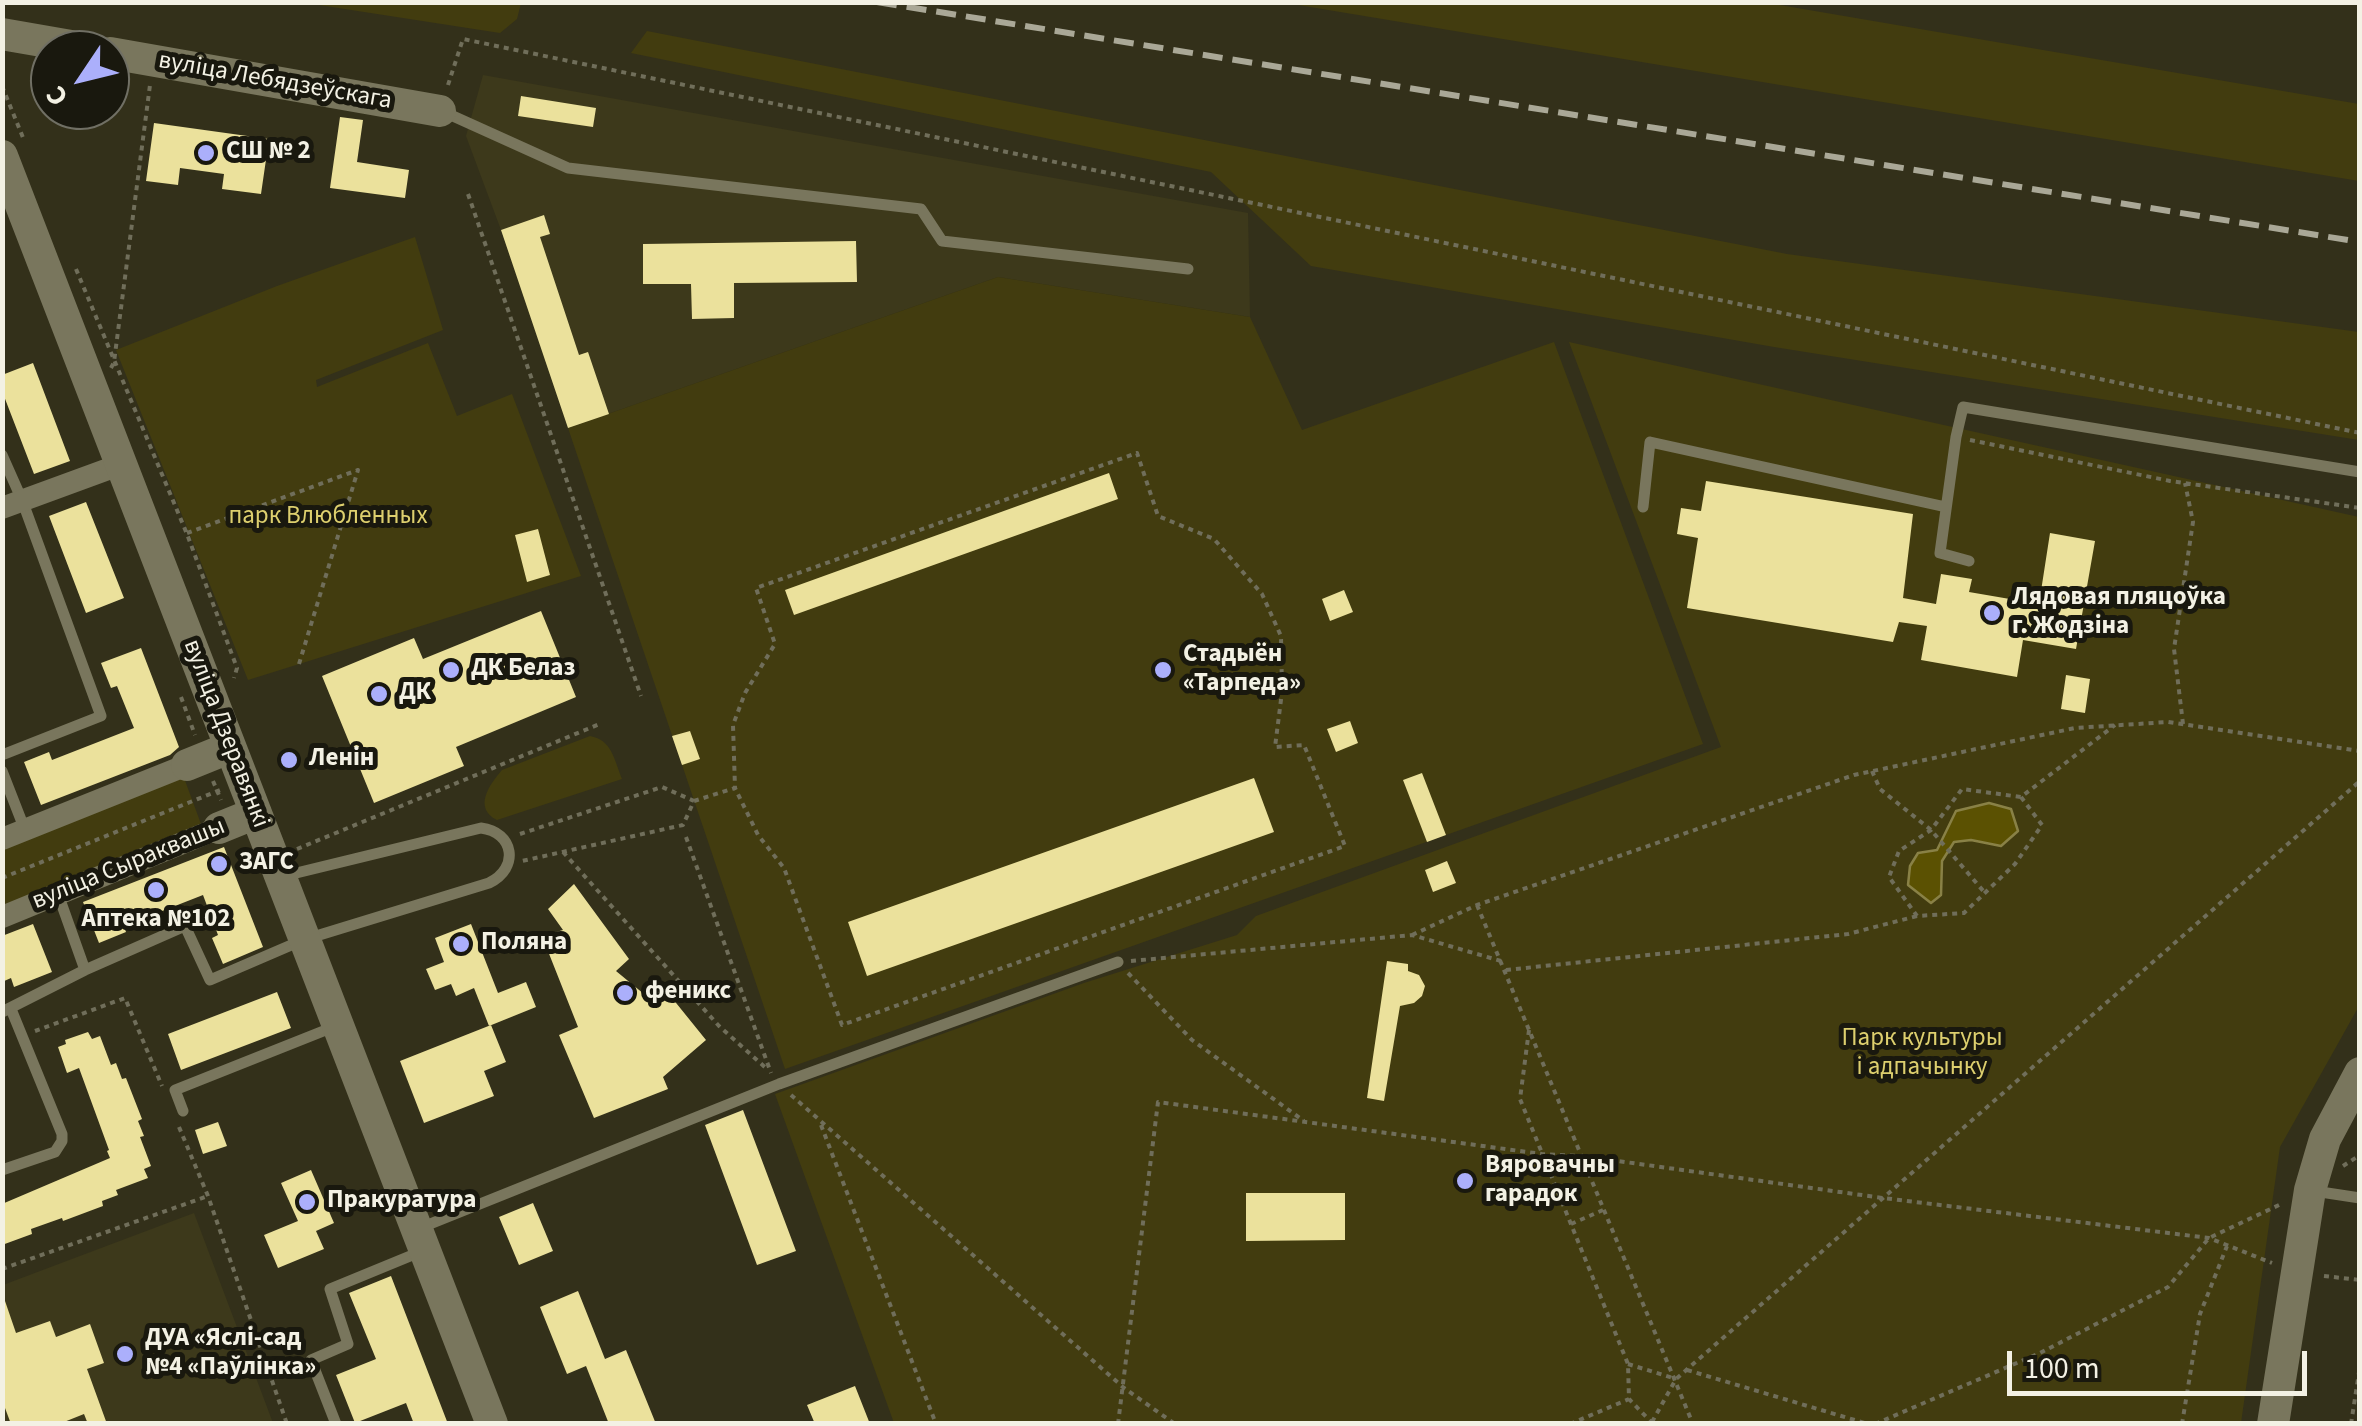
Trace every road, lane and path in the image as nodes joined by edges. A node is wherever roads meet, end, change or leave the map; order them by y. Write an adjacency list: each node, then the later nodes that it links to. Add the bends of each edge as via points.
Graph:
1 (2, 34): 2 (street)
2 (30, 39)
3 (130, 57): 4 (street, вуліца Лебядзеўскага)
4 (153, 61): 5 (street, вуліца Лебядзеўскага); 9 (path)
5 (440, 110): 8 (lane, via 568,168 921,209 942,241); 10 (path, via 463,39)
6 (2, 156): 13 (street, вуліца Дзеравянкі)
7 (468, 194): 23 (path)
8 (1188, 269)
9 (114, 362)
10 (2360, 434)
11 (1956, 438): 14 (lane, via 1963,407); 15 (path); 18 (lane)
12 (2, 455): 16 (lane)
13 (122, 464): 16 (street); 27 (street, вуліца Дзеравянкі)
14 (2360, 472)
15 (2185, 483): 19 (path); 25 (path, via 2194,522 2174,649)
16 (12, 504): 29 (lane, via 101,716)
17 (1643, 507): 18 (lane, via 1650,442)
18 (1946, 507): 21 (lane, via 1940,553)
19 (2360, 508)
20 (186, 534): 22 (path, via 358,470)
21 (1970, 561)
22 (299, 664)
23 (640, 696)
24 (602, 722): 46 (path)
25 (2183, 724): 26 (path); 28 (path)
26 (2115, 726): 32 (path, via 2075,728); 36 (path)
27 (229, 748): 30 (street); 33 (street, вуліца Дзеравянкі)
28 (2360, 750)
29 (2, 755)
30 (187, 765): 40 (street)
31 (2, 771): 40 (lane)
32 (1872, 771): 41 (path, via 1880,789); 51 (path)
33 (243, 781): 38 (street, вуліца Дзеравянкі); 48 (path)
34 (2360, 781): 76 (path)
35 (734, 788): 35 (path, via 784,868 842,1024 1345,846 1304,745 1275,747 1282,636 1262,594 1214,539 1158,516 1137,452 756,588 775,644 732,724); 37 (path)
36 (2020, 797): 41 (path, via 1962,789); 49 (path, via 2042,824 2016,864)
37 (694, 801): 44 (path, via 662,788); 45 (path, via 684,825)
38 (256, 813): 39 (street, вуліца Сыраквашы); 46 (street, вуліца Дзеравянкі)
39 (219, 828): 50 (street, вуліца Сыраквашы)
40 (25, 830): 43 (street)
41 (1931, 830): 49 (path); 52 (path, via 1899,851 1888,878)
42 (686, 836): 65 (path)
43 (2, 839)
44 (504, 839): 46 (lane, via 481,828); 47 (lane)
45 (562, 852): 47 (path); 65 (path, via 719,1026)
46 (286, 864): 55 (street, вуліца Дзеравянкі)
47 (508, 865): 55 (lane, via 489,883)
48 (2, 878)
49 (1985, 893): 52 (path, via 1964,912)
50 (58, 894): 53 (street, вуліца Сыраквашы); 58 (lane)
51 (1477, 904): 54 (path); 57 (path)
52 (1917, 916): 59 (path, via 1848,934)
53 (2, 918)
54 (1412, 934): 56 (path); 57 (path)
55 (303, 940): 58 (lane, via 210,980 185,926); 61 (street, вуліца Дзеравянкі)
56 (1118, 962): 65 (lane); 69 (path, via 1192,1040)
57 (1501, 962): 59 (path)
58 (85, 970): 60 (lane)
59 (1505, 970): 62 (path)
60 (6, 1011): 63 (lane)
61 (336, 1026): 67 (lane, via 175,1090); 81 (street, вуліца Дзеравянкі)
62 (1529, 1030): 71 (path, via 1520,1099); 72 (path)
63 (22, 1035): 66 (path, via 125,998); 73 (lane, via 62,1141 55,1152)
64 (2360, 1073): 74 (street, via 2325,1139)
65 (775, 1078): 68 (path); 81 (lane)
66 (163, 1088)
67 (183, 1111)
68 (820, 1120): 88 (path); 94 (path)
69 (1305, 1122): 71 (path); 88 (path, via 1158,1102)
70 (178, 1124): 75 (path)
71 (1542, 1154): 72 (path); 79 (path)
72 (1582, 1156): 76 (path); 78 (path)
73 (2, 1170)
74 (2310, 1190): 77 (lane); 80 (path); 101 (street)
75 (208, 1196): 83 (path); 91 (path)
76 (1883, 1198): 80 (path); 86 (path)
77 (2360, 1198)
78 (1604, 1210): 79 (path); 87 (path)
79 (1571, 1224): 84 (path)
80 (2209, 1238): 99 (path, via 2168,1287 2040,1353)
81 (420, 1240): 92 (lane, via 330,1289 348,1344 311,1360); 93 (street, вуліца Дзеравянкі)
82 (2227, 1246): 100 (path, via 2200,1314)
83 (2, 1269)
84 (1628, 1364): 87 (path); 89 (path)
85 (2360, 1366): 102 (path)
86 (1687, 1370): 87 (path); 99 (path)
87 (1676, 1379): 90 (path); 98 (path)
88 (1124, 1388): 95 (path); 96 (path)
89 (1629, 1398): 90 (path); 97 (path)
90 (1652, 1423)
91 (287, 1424)
92 (336, 1424)
93 (492, 1424)
94 (936, 1424)
95 (1118, 1424)
96 (1174, 1424)
97 (1570, 1424)
98 (1693, 1424)
99 (1871, 1424)
100 (2182, 1424)
101 (2273, 1424)
102 (2350, 1424)

